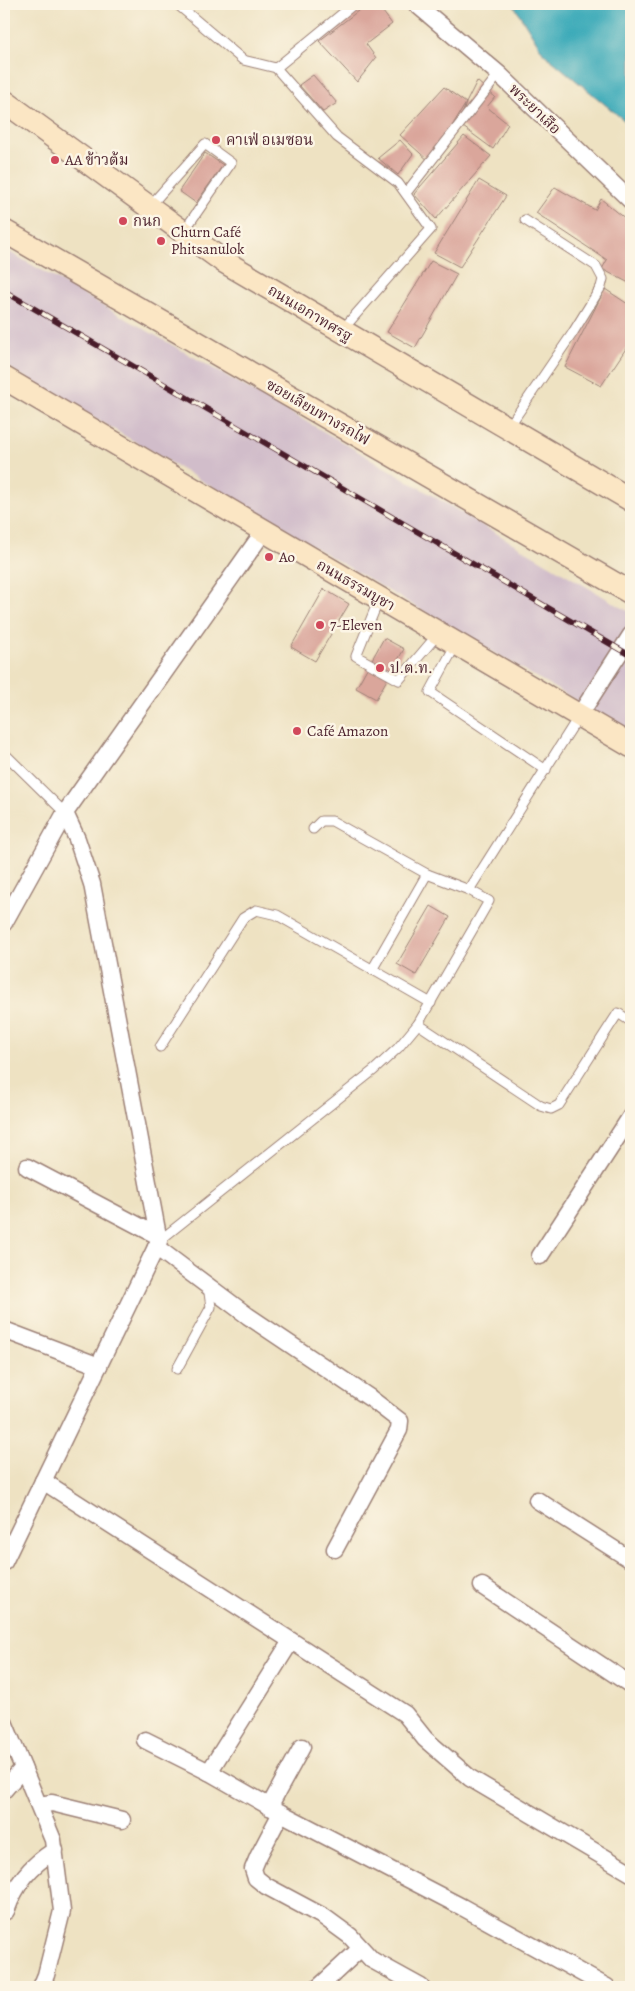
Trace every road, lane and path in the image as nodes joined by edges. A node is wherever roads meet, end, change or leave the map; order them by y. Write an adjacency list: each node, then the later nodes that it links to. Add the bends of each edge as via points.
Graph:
1 (177, 4): 4 (lane, via 243,60)
2 (354, 4): 4 (lane)
3 (416, 4): 5 (street, พระยาเสือ)
4 (276, 68): 7 (lane, via 337,137 398,183)
5 (499, 74): 7 (lane); 8 (street, พระยาเสือ)
6 (4, 101): 9 (main road, ถนนเอกาทศรฐ)
7 (406, 193): 13 (lane, via 431,229)
8 (631, 202)
9 (149, 207): 12 (main road, ถนนเอกาทศรฐ); 12 (lane, via 205,144 232,163)
10 (525, 220): 15 (lane, via 596,266 603,279 572,334)
11 (4, 230): 18 (main road, ซอยเลียบทางรถไฟ)
12 (183, 232): 13 (main road, ถนนเอกาทศรฐ, via 223,261)
13 (341, 331): 15 (main road, ถนนเอกาทศรฐ)
14 (4, 378): 17 (main road, ถนนธรรมบูชา)
15 (508, 428): 16 (main road, ถนนเอกาทศรฐ)
16 (631, 500)
17 (264, 531): 19 (main road, ถนนธรรมบูชา); 26 (street)
18 (631, 593)
19 (379, 599): 21 (main road, ถนนธรรมบูชา); 21 (lane, via 356,656 399,680)
20 (631, 635): 22 (street)
21 (447, 638): 22 (main road, ถนนธรรมบูชา); 25 (lane, via 430,692)
22 (579, 716): 23 (main road, ถนนธรรมบูชา); 25 (lane)
23 (631, 746)
24 (4, 753): 26 (lane)
25 (546, 770): 29 (lane)
26 (65, 812): 30 (street); 38 (street, via 92,884)
27 (313, 829): 28 (lane, via 321,821 332,821)
28 (427, 874): 29 (lane); 31 (lane)
29 (469, 890): 32 (lane, via 489,901)
30 (4, 923)
31 (372, 970): 32 (lane); 35 (lane, via 277,915 256,910 243,918)
32 (431, 1003): 34 (lane)
33 (631, 1018): 34 (lane, via 630,1021 618,1013 559,1105 551,1109)
34 (418, 1024): 38 (lane, via 374,1070)
35 (160, 1047)
36 (631, 1116): 39 (street)
37 (27, 1167): 38 (street)
38 (157, 1241): 40 (street); 42 (street)
39 (540, 1256)
40 (208, 1286): 43 (lane, via 211,1307); 46 (street, via 400,1421 399,1430)
41 (4, 1330): 42 (street)
42 (99, 1366): 44 (street)
43 (177, 1369)
44 (43, 1480): 48 (street); 50 (street)
45 (537, 1500): 47 (street)
46 (335, 1549)
47 (631, 1560)
48 (4, 1562)
49 (482, 1586): 51 (street)
50 (291, 1640): 56 (street); 62 (street, via 405,1714 425,1739 470,1778)
51 (631, 1685)
52 (4, 1722): 55 (street)
53 (146, 1740): 56 (street)
54 (302, 1747): 59 (street)
55 (23, 1768): 57 (street); 58 (street)
56 (210, 1772): 59 (street)
57 (4, 1790)
58 (39, 1805): 60 (street, via 52,1803); 61 (street)
59 (275, 1810): 64 (street, via 253,1869 256,1878 324,1917 350,1936); 68 (street)
60 (122, 1820)
61 (55, 1850): 63 (street, via 37,1861 25,1874); 65 (street, via 62,1911)
62 (631, 1873)
63 (6, 1910)
64 (360, 1949): 66 (street); 67 (street, via 372,1960)
65 (41, 1987)
66 (319, 1987)
67 (422, 1987)
68 (607, 1987)

